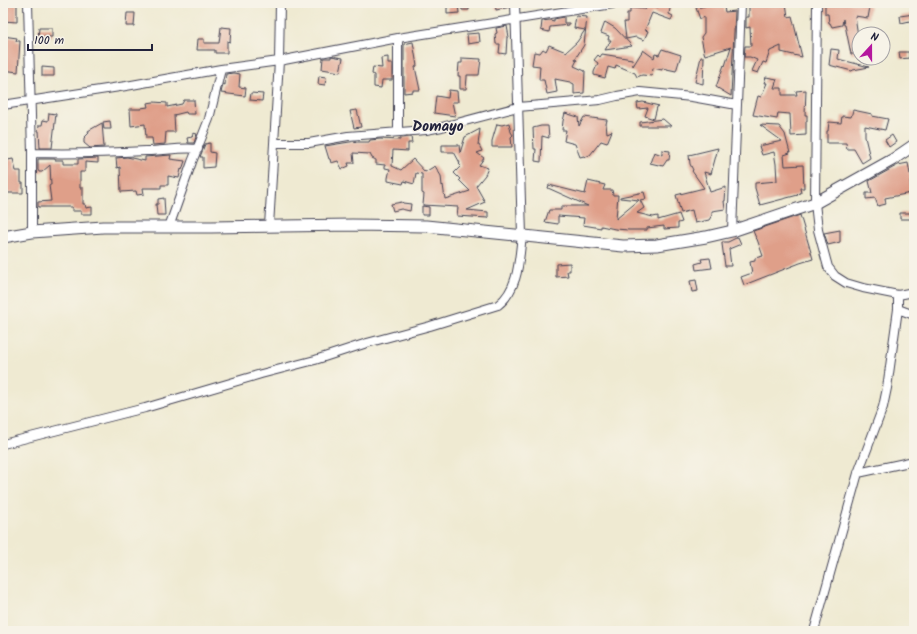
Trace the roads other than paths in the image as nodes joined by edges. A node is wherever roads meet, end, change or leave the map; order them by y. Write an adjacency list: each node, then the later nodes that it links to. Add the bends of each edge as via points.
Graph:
1 (28, 3): 11 (street)
2 (280, 3): 9 (street)
3 (515, 3): 7 (street)
4 (619, 3): 7 (street)
5 (741, 3): 13 (street)
6 (818, 3): 20 (street)
7 (516, 19): 8 (street); 14 (street)
8 (398, 38): 9 (street); 15 (street)
9 (279, 61): 10 (street); 16 (street)
10 (221, 69): 11 (street); 18 (street, via 210,119)
11 (30, 100): 12 (street); 19 (street)
12 (3, 105)
13 (737, 105): 14 (street, via 640,92 600,100); 23 (street)
14 (518, 107): 15 (street, via 442,127); 25 (street)
15 (398, 132): 16 (street, via 348,136 309,143)
16 (274, 143): 21 (street)
17 (914, 145): 20 (main road)
18 (198, 149): 19 (street); 22 (street)
19 (32, 153): 24 (street)
20 (815, 203): 23 (main road); 28 (street, via 818,230 828,267 835,276 857,287)
21 (269, 226): 22 (main road); 25 (main road, via 426,226)
22 (169, 227): 24 (main road, via 102,227)
23 (732, 231): 25 (main road, via 657,245 623,246)
24 (32, 232): 26 (main road)
25 (522, 235): 31 (street, via 513,286 498,305 145,408)
26 (3, 237)
27 (914, 292): 28 (street)
28 (898, 295): 29 (street)
29 (898, 309): 30 (street); 33 (street, via 883,406)
30 (914, 315)
31 (3, 444)
32 (914, 461): 33 (street)
33 (858, 473): 34 (street)
34 (814, 631)

